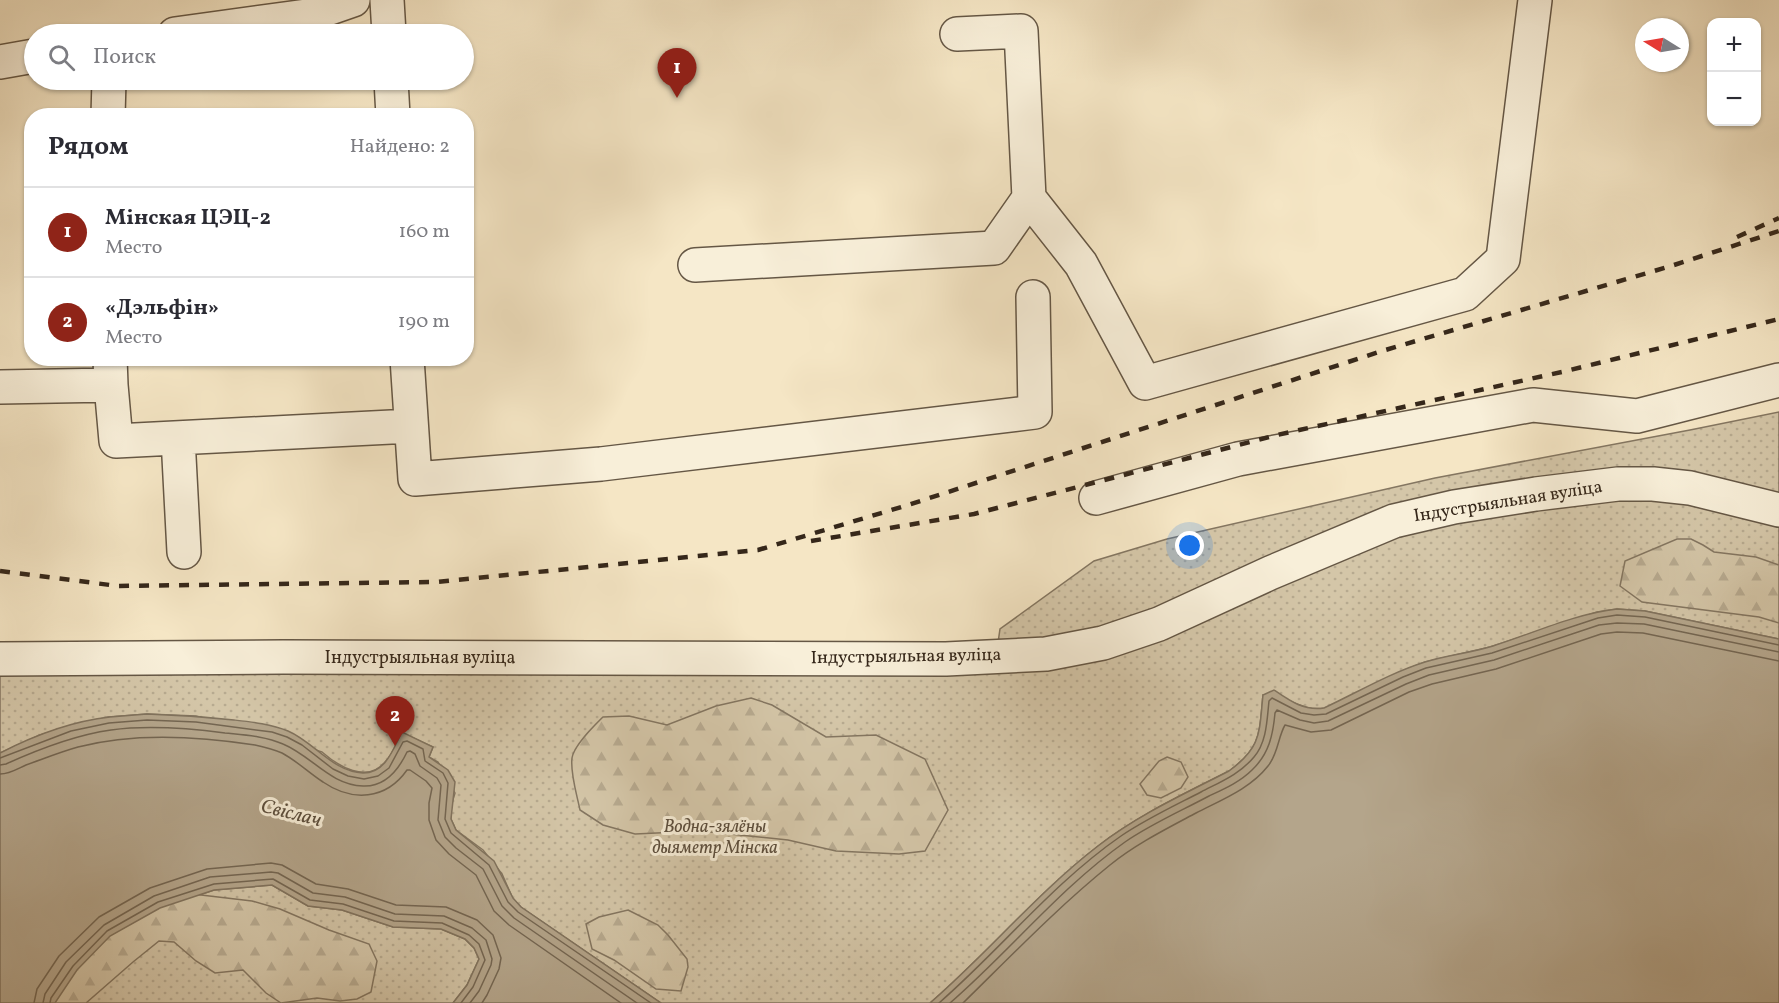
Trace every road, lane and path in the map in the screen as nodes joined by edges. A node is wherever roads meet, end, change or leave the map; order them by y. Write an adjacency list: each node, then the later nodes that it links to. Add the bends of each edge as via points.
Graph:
1 (352, 0): 4 (street, via 307,16)
2 (387, 0): 5 (street)
3 (1535, 0): 13 (street, via 1503,259 1465,294 1145,383 1081,264)
4 (249, 24)
5 (388, 24)
6 (957, 34): 13 (street, via 1021,31)
7 (24, 58): 8 (street)
8 (0, 62)
9 (109, 90): 11 (street)
10 (392, 90): 12 (street)
11 (108, 108)
12 (393, 108)
13 (1029, 198): 14 (street, via 994,248)
14 (695, 265)
15 (1033, 297): 20 (street, via 1035,412 601,464 415,479)
16 (407, 366): 20 (street)
17 (111, 372): 19 (street); 21 (street, via 116,441)
18 (1779, 380): 22 (street, via 1637,416 1533,405 1238,459)
19 (0, 387)
20 (411, 426): 21 (street)
21 (178, 438): 24 (street)
22 (1096, 498)
23 (1779, 510): 25 (street, Індустрыяльная вуліца, via 1690,488 1653,484 1618,484 1455,507 1394,521 1159,624 1103,644 1046,654 946,659)
24 (184, 552)
25 (0, 659)

